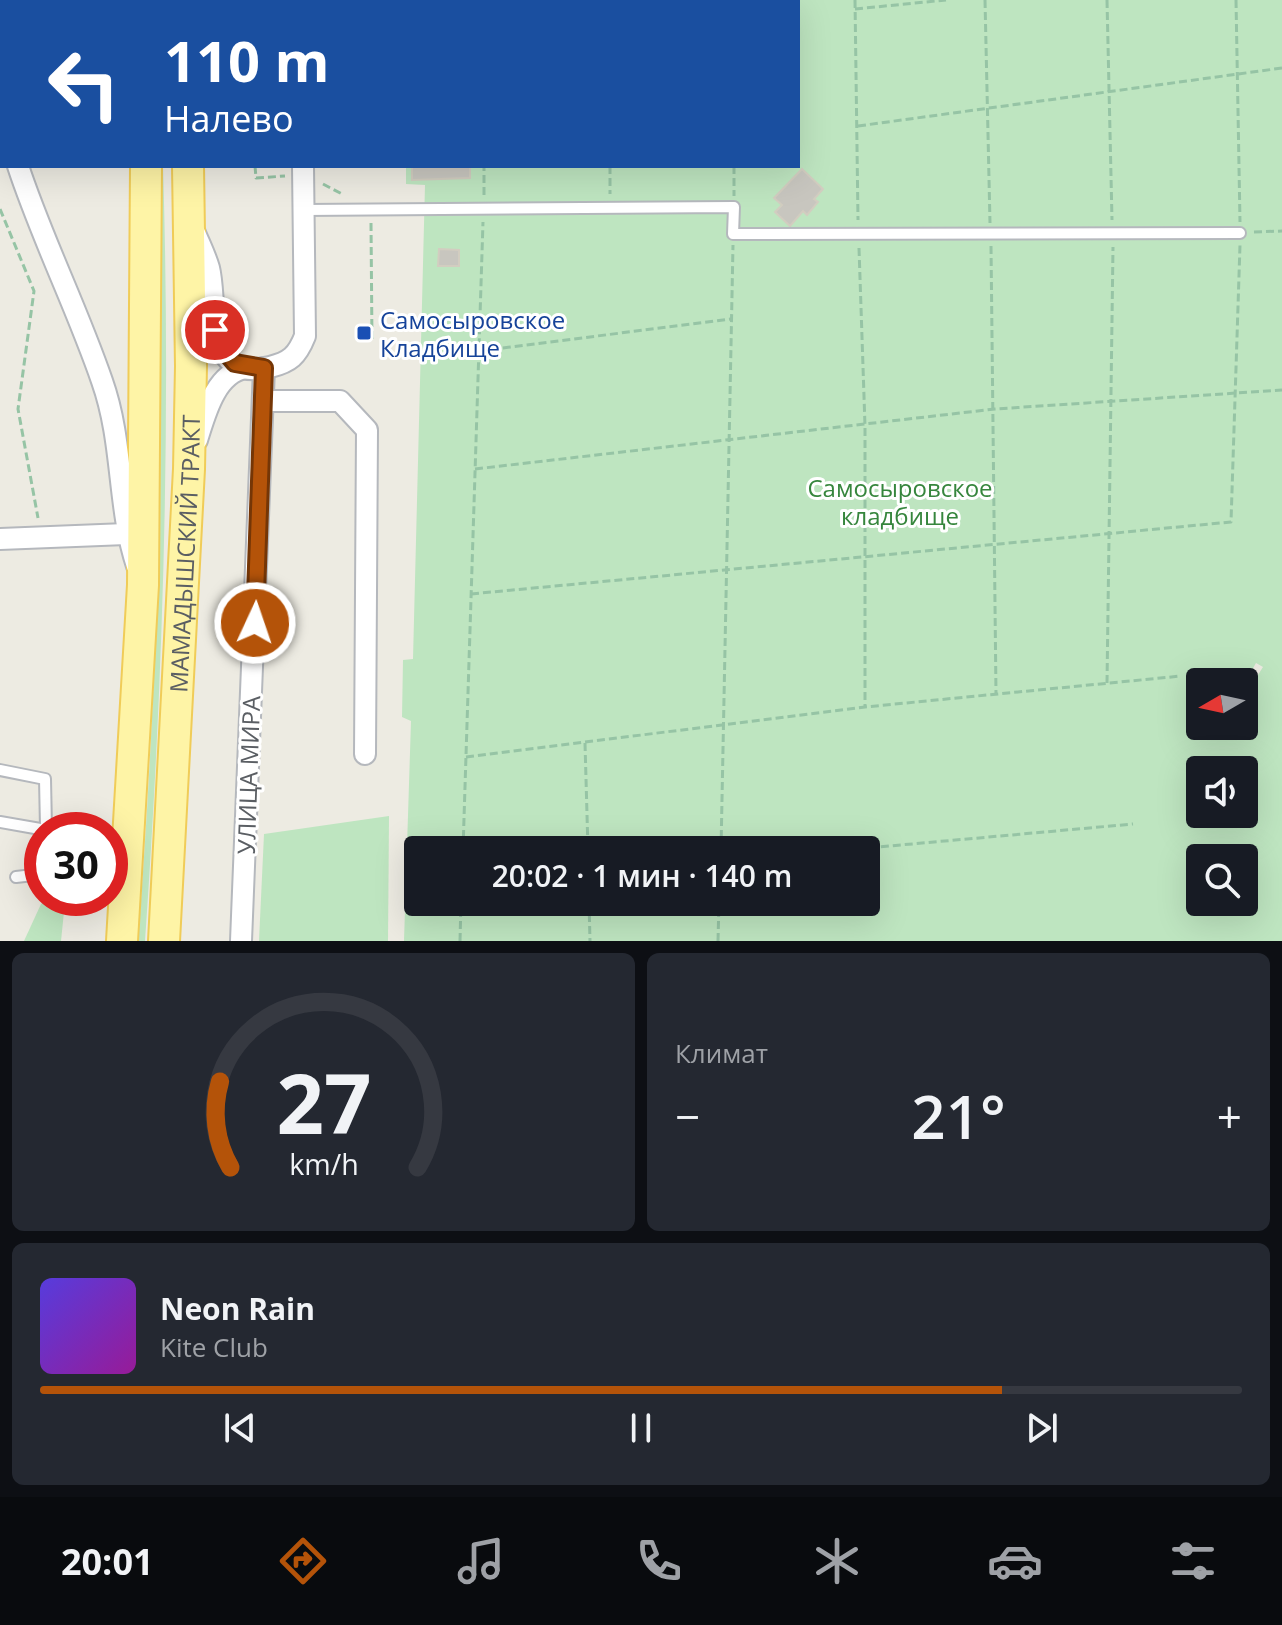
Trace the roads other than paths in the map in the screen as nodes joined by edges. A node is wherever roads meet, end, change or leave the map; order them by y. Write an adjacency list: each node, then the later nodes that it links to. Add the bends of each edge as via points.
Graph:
1 (19, 168): 11 (street, via 103,383 121,457)
2 (146, 168): 13 (main road, МАМАДЫШСКИЙ ТРАКТ)
3 (188, 168): 6 (main road, МАМАДЫШСКИЙ ТРАКТ)
4 (303, 170): 5 (street)
5 (303, 210): 7 (lane, via 734,207 733,234); 8 (street, via 305,336 286,363)
6 (189, 218): 8 (street, via 210,270 218,339 228,357); 10 (main road, МАМАДЫШСКИЙ ТРАКТ)
7 (1240, 233)
8 (255, 368): 9 (street, УЛИЦА МИРА); 10 (street, via 231,375 213,397)
9 (264, 401): 14 (street, via 340,401 367,430); 25 (street, УЛИЦА МИРА)
10 (189, 469): 24 (main road, МАМАДЫШСКИЙ ТРАКТ)
11 (126, 534): 12 (street); 13 (street)
12 (0, 539)
13 (143, 585): 17 (main road, МАМАДЫШСКИЙ ТРАКТ)
14 (365, 754)
15 (0, 770): 16 (lane, via 45,779)
16 (46, 812)
17 (124, 812)
18 (0, 822): 19 (lane)
19 (24, 826)
20 (24, 876): 21 (lane)
21 (16, 877)
22 (121, 916): 23 (main road, МАМАДЫШСКИЙ ТРАКТ)
23 (122, 941)
24 (164, 941)
25 (241, 941)

